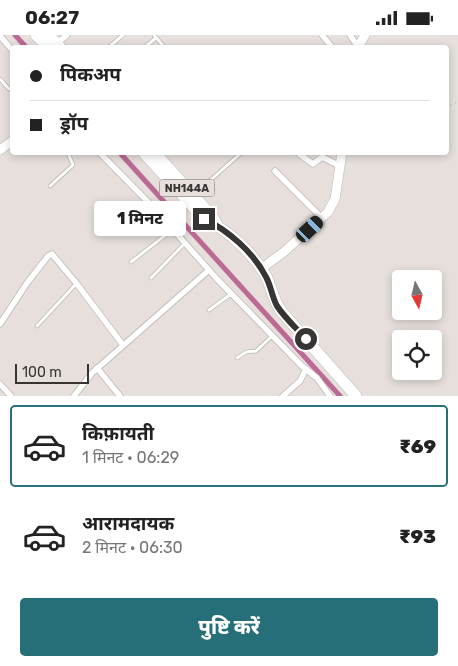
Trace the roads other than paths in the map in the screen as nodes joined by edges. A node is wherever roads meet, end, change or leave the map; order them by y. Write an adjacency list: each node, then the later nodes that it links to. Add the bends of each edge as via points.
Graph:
1 (36, 35): 6 (highway)
2 (67, 35): 6 (street)
3 (122, 35): 7 (lane)
4 (322, 35): 8 (street)
5 (0, 36): 9 (street)
6 (53, 43)
7 (111, 45)
8 (330, 45)
9 (10, 48)
10 (0, 79): 11 (lane)
11 (9, 89)
12 (69, 155): 21 (lane, via 73,165)
13 (102, 155): 25 (street)
14 (146, 155): 24 (highway, NH144A, via 204,219)
15 (157, 155): 22 (highway, NH144A)
16 (239, 155): 22 (lane)
17 (301, 155): 19 (street, via 313,164 322,157)
18 (342, 155): 19 (street)
19 (340, 166): 23 (street, via 335,199)
20 (275, 171): 23 (street)
21 (50, 186)
22 (193, 195): 24 (highway, NH144A)
23 (322, 217): 28 (street, via 286,251)
24 (217, 225): 28 (highway, NH144A)
25 (172, 229): 26 (street); 27 (lane)
26 (185, 243): 29 (street); 30 (lane)
27 (131, 262)
28 (261, 269): 47 (highway, NH144A, via 281,311)
29 (208, 270): 32 (street); 37 (street)
30 (151, 278)
31 (77, 284): 34 (street, via 54,255 50,255); 35 (lane); 37 (street)
32 (231, 294): 33 (lane); 36 (street)
33 (209, 311)
34 (0, 325)
35 (37, 326)
36 (272, 336): 38 (lane, via 256,351 246,352); 40 (street)
37 (123, 345): 39 (street)
38 (237, 358)
39 (97, 369): 43 (street); 44 (street)
40 (306, 369): 45 (street, via 300,381); 46 (street)
41 (0, 384): 42 (street)
42 (11, 396)
43 (74, 396)
44 (120, 396)
45 (283, 396)
46 (330, 396)
47 (356, 396)

